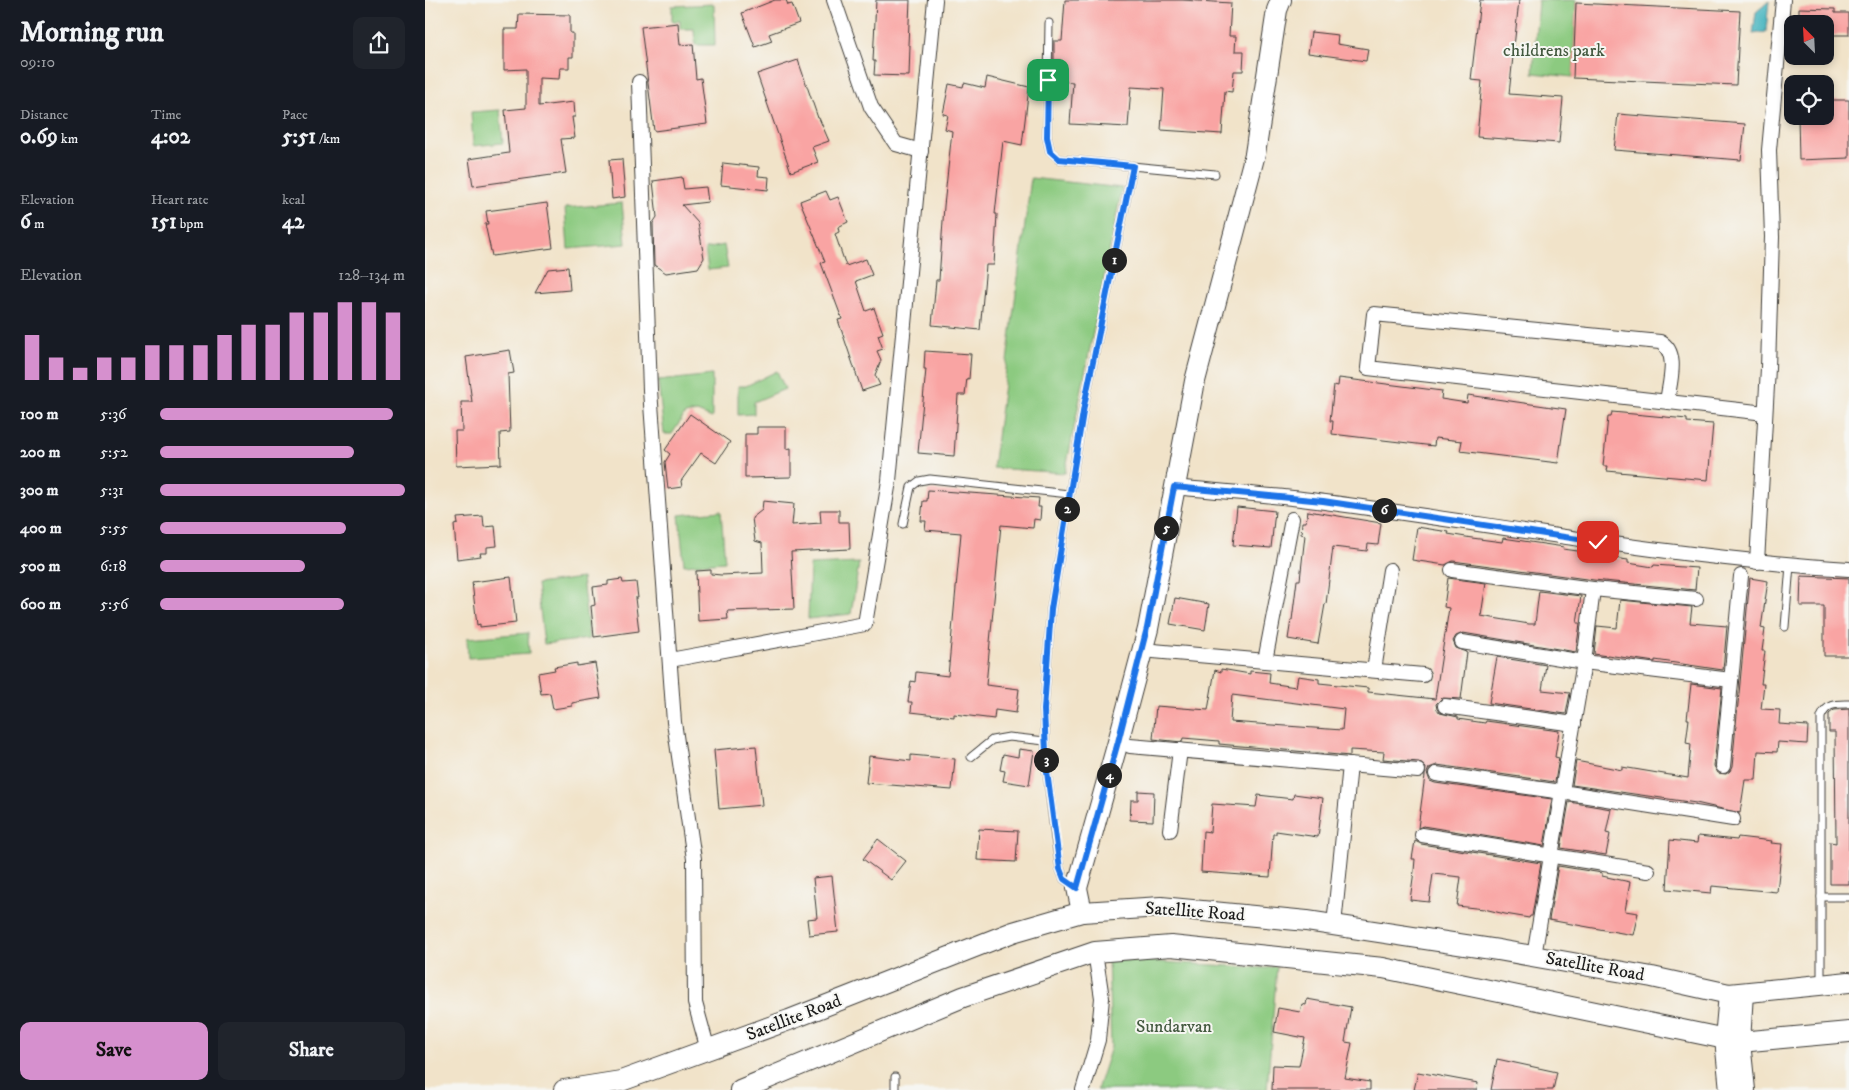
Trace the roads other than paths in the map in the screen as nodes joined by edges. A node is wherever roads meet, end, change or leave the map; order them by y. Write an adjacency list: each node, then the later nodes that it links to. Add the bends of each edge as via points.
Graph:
1 (834, 0): 7 (street, via 871,107 896,144)
2 (935, 0): 7 (street)
3 (1281, 0): 12 (main road, via 1255,154 1195,381)
4 (1783, 0): 11 (street, via 1769,150 1772,237)
5 (1049, 23): 8 (lane, via 1047,137 1050,151 1059,159)
6 (639, 82): 27 (street, via 650,390)
7 (921, 151): 27 (street, via 889,481 865,624)
8 (1133, 166): 9 (lane); 13 (lane)
9 (1215, 174)
10 (1667, 402): 10 (street, via 1368,368 1375,314 1660,342 1666,345 1672,362); 11 (street)
11 (1765, 413): 16 (street)
12 (1174, 487): 16 (street, via 1323,501); 26 (main road)
13 (1069, 494): 15 (lane, via 930,479 911,487); 36 (lane, via 1051,609)
14 (1292, 519): 28 (street)
15 (903, 524)
16 (1757, 562): 17 (street)
17 (1790, 565): 18 (street); 24 (lane)
18 (1849, 569)
19 (1390, 570): 30 (street)
20 (1453, 570): 22 (street)
21 (1741, 576): 32 (street)
22 (1593, 589): 23 (street); 29 (street)
23 (1696, 599)
24 (1785, 627)
25 (1462, 642): 29 (street)
26 (1142, 650): 28 (street); 50 (main road)
27 (670, 660): 62 (street, via 674,722 694,858 695,1003)
28 (1265, 661): 30 (street)
29 (1585, 662): 32 (street); 35 (street)
30 (1374, 670): 31 (street)
31 (1423, 675)
32 (1731, 680): 41 (street)
33 (1849, 704): 52 (lane, via 1829,706 1821,717)
34 (1445, 706): 35 (street)
35 (1574, 724): 44 (street)
36 (1045, 741): 39 (lane, via 1009,737 992,740); 50 (lane, via 1060,869 1064,879)
37 (1130, 746): 38 (street)
38 (1180, 750): 40 (street); 46 (street)
39 (971, 757)
40 (1350, 765): 42 (street); 54 (street)
41 (1723, 766)
42 (1418, 771)
43 (1436, 774): 44 (street)
44 (1563, 792): 45 (street); 48 (street)
45 (1733, 819)
46 (1170, 830)
47 (1422, 835): 48 (street)
48 (1551, 856): 49 (street); 56 (street)
49 (1647, 871)
50 (1077, 888): 53 (main road)
51 (1849, 897): 52 (lane)
52 (1821, 898): 58 (lane)
53 (1082, 912): 54 (main road, Satellite Road, via 1161,907); 62 (main road, Satellite Road, via 1013,932)
54 (1334, 925): 56 (main road, Satellite Road)
55 (1095, 952): 61 (main road, Satellite Road, via 1171,946 1383,968); 65 (main road, Satellite Road, via 963,997); 67 (street, via 1102,998 1098,1040)
56 (1535, 956): 59 (main road, Satellite Road)
57 (1849, 982): 58 (main road, Satellite Road)
58 (1821, 984): 59 (main road, Satellite Road)
59 (1736, 993): 61 (main road)
60 (1849, 1032): 61 (main road, Satellite Road)
61 (1733, 1041): 68 (main road); 69 (main road)
62 (708, 1050): 64 (main road, Satellite Road, via 621,1081)
63 (895, 1077): 66 (lane)
64 (564, 1090)
65 (740, 1090)
66 (895, 1090)
67 (1083, 1090)
68 (1730, 1090)
69 (1745, 1090)

